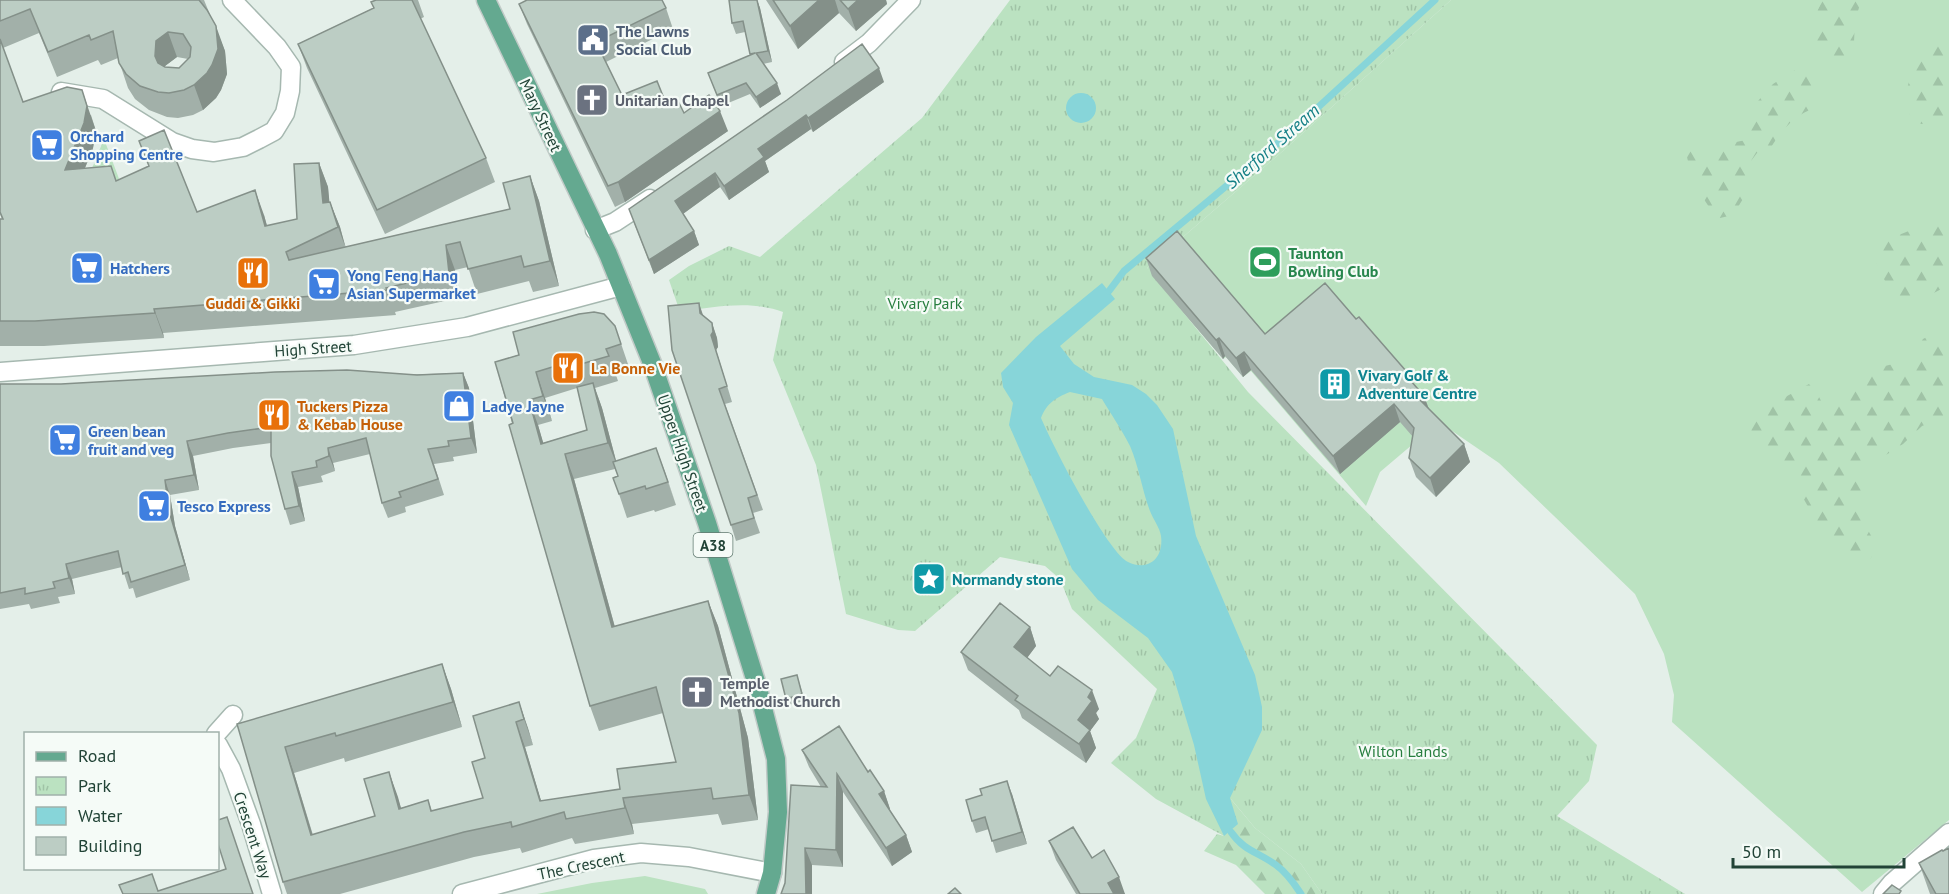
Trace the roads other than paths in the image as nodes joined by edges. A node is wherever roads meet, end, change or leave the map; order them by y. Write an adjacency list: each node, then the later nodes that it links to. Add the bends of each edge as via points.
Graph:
1 (232, 0): 5 (street, via 278,47 291,67 285,113 274,131 243,147 214,152 192,149 172,142 103,99)
2 (486, 0): 7 (main road, Mary Street / A38)
3 (911, 0): 4 (street, via 869,43)
4 (832, 71)
5 (60, 92)
6 (664, 190): 7 (street, via 615,222)
7 (595, 230): 8 (main road, Upper High Street / A38)
8 (621, 286): 9 (street, High Street, via 467,327 354,345); 14 (main road, Upper High Street / A38, via 707,523 776,759 778,812)
9 (0, 372)
10 (233, 715): 11 (street)
11 (218, 732)
12 (219, 747): 15 (street, Crescent Way, via 251,824)
13 (1949, 833): 18 (street)
14 (772, 873): 16 (street, The Crescent, via 689,857 640,853 594,859); 17 (main road, Upper High Street / A38)
15 (272, 894)
16 (462, 894)
17 (766, 894)
18 (1883, 894)

